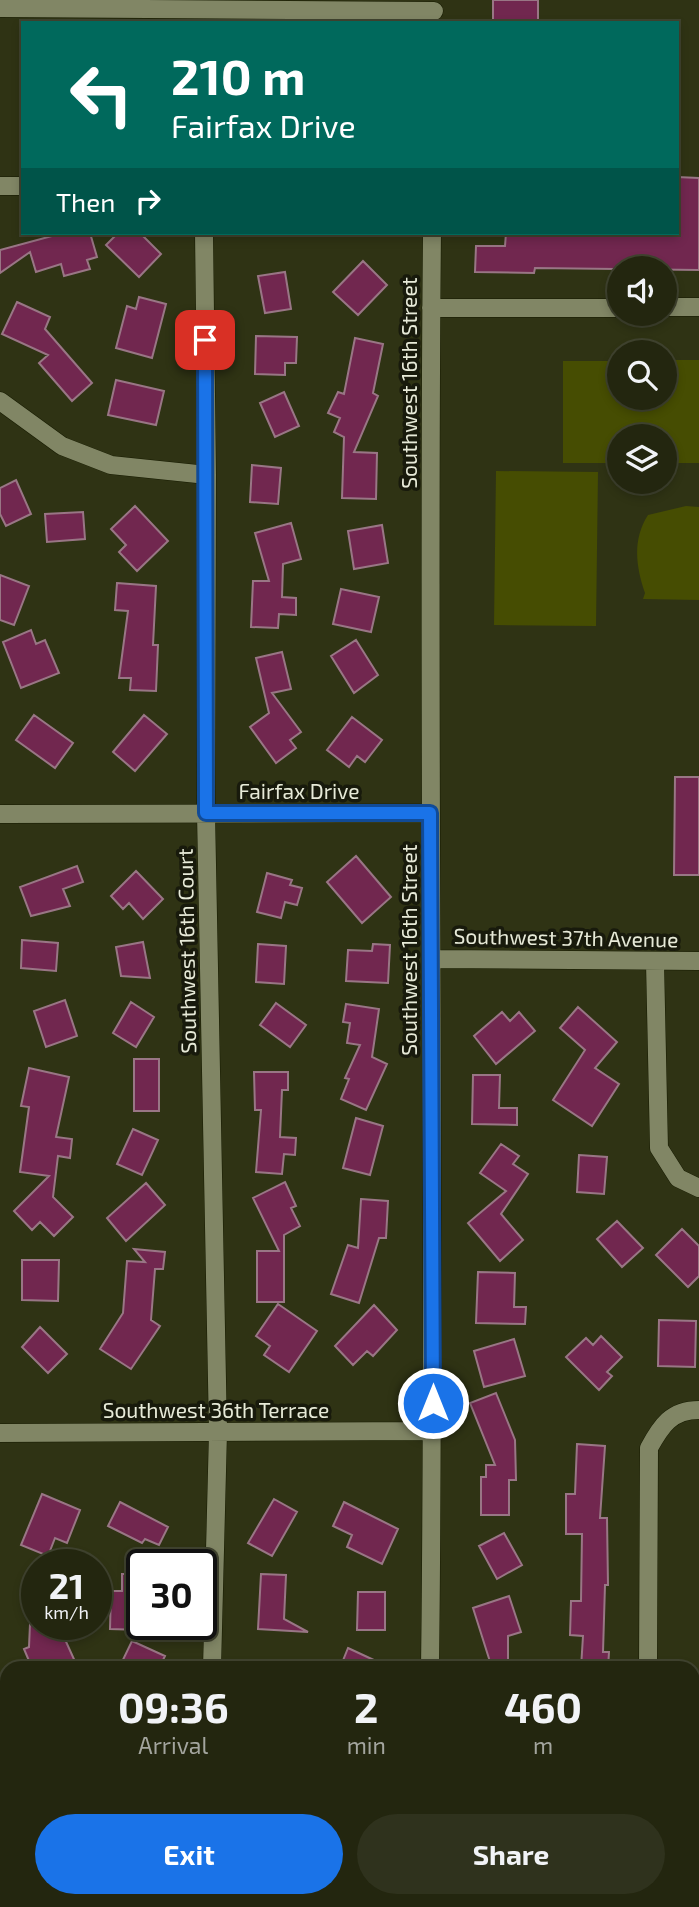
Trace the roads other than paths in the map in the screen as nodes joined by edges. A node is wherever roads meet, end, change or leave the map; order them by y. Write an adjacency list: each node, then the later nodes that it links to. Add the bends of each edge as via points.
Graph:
1 (379, 5): 2 (street); 3 (street)
2 (0, 8)
3 (434, 11)
4 (0, 186): 5 (street)
5 (21, 186)
6 (204, 235): 13 (street, Southwest 16th Court)
7 (432, 235): 11 (street, Southwest 16th Street)
8 (607, 307): 11 (street)
9 (677, 307): 10 (street)
10 (699, 307)
11 (431, 308): 15 (street, Southwest 16th Street)
12 (0, 401): 13 (street, via 62,446 111,465)
13 (207, 475): 14 (street, Southwest 16th Court)
14 (206, 813): 15 (street, Fairfax Drive); 16 (street, Fairfax Drive); 23 (street, Southwest 16th Court)
15 (430, 813): 17 (street, Southwest 16th Street)
16 (0, 814)
17 (432, 959): 19 (street, Southwest 37th Avenue); 22 (street, Southwest 16th Street)
18 (699, 961): 19 (street, Southwest 37th Avenue)
19 (655, 962): 20 (street, via 659,1148 678,1178)
20 (697, 1188)
21 (699, 1409): 27 (street, via 663,1423 649,1448)
22 (433, 1431): 23 (street, Southwest 36th Terrace); 26 (street, Southwest 16th Street)
23 (218, 1432): 24 (street, Southwest 36th Terrace); 25 (street, Southwest 16th Court)
24 (0, 1433)
25 (212, 1661)
26 (430, 1661)
27 (648, 1661)

